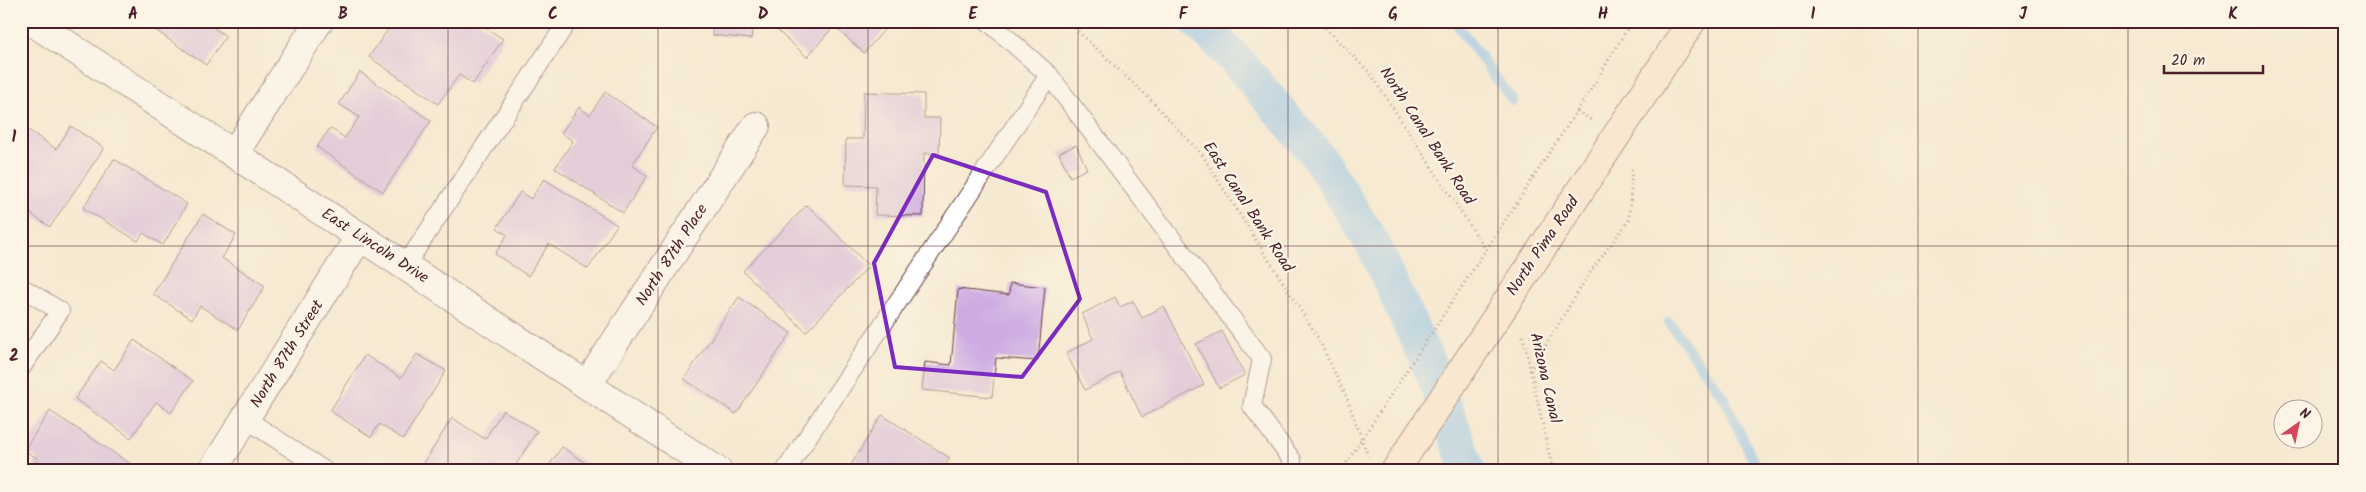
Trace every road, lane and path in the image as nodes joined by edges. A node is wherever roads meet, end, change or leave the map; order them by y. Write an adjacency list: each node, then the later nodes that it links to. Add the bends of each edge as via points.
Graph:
1 (319, 21): 11 (street)
2 (568, 21): 15 (lane)
3 (988, 21): 9 (lane)
4 (1067, 21): 22 (path, East Canal Bank Road, via 1148,97 1202,155 1317,336 1346,396)
5 (1318, 21): 14 (path, North Canal Bank Road, via 1370,72)
6 (1632, 21): 14 (path)
7 (1692, 21): 17 (main road, North Pima Road)
8 (43, 24): 11 (street, East Lincoln Drive)
9 (1049, 75): 26 (lane); 27 (lane, via 1262,359 1252,406 1292,460)
10 (756, 126): 20 (street, North 87th Place)
11 (234, 154): 13 (street, East Lincoln Drive)
12 (1622, 230): 19 (path, via 1589,274)
13 (360, 236): 15 (street, East Lincoln Drive); 21 (street, North 87th Street)
14 (1486, 250): 22 (path)
15 (406, 266): 20 (street, East Lincoln Drive)
16 (21, 287): 18 (lane, via 60,311)
17 (1513, 291): 19 (path, Arizona Canal); 29 (main road, North Pima Road)
18 (21, 368)
19 (1530, 371): 30 (path, Arizona Canal)
20 (587, 385): 25 (street, East Lincoln Drive)
21 (246, 419): 23 (street, North 87th Street); 24 (lane)
22 (1362, 440): 28 (path)
23 (212, 471)
24 (325, 471)
25 (718, 471)
26 (785, 471)
27 (1291, 471)
28 (1341, 471)
29 (1395, 471)
30 (1553, 471)

